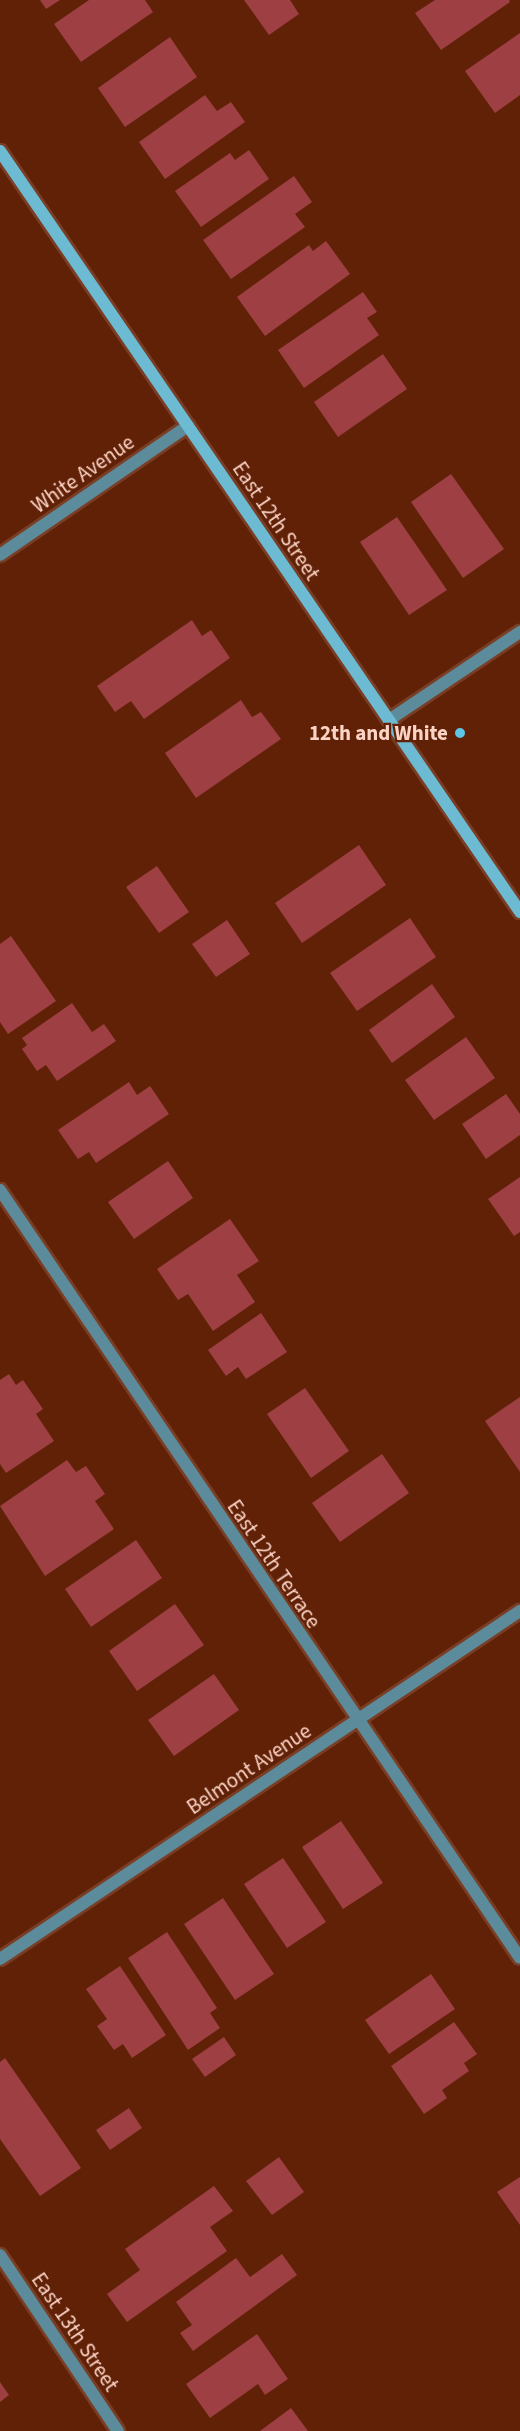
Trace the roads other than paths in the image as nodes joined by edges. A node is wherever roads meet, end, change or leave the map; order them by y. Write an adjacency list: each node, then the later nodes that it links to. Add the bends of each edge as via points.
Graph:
1 (0, 151): 2 (street, East 12th Street)
2 (188, 426): 3 (street, White Avenue); 5 (street, East 12th Street)
3 (0, 555)
4 (520, 632): 5 (street)
5 (389, 720): 6 (street, East 12th Street)
6 (520, 912)
7 (0, 1190): 9 (street, East 12th Terrace)
8 (520, 1611): 9 (street, Belmont Avenue)
9 (356, 1720): 10 (street, East 12th Terrace); 11 (street, Belmont Avenue)
10 (520, 1958)
11 (0, 1959)
12 (0, 2255): 13 (street, East 13th Street)
13 (118, 2431)

